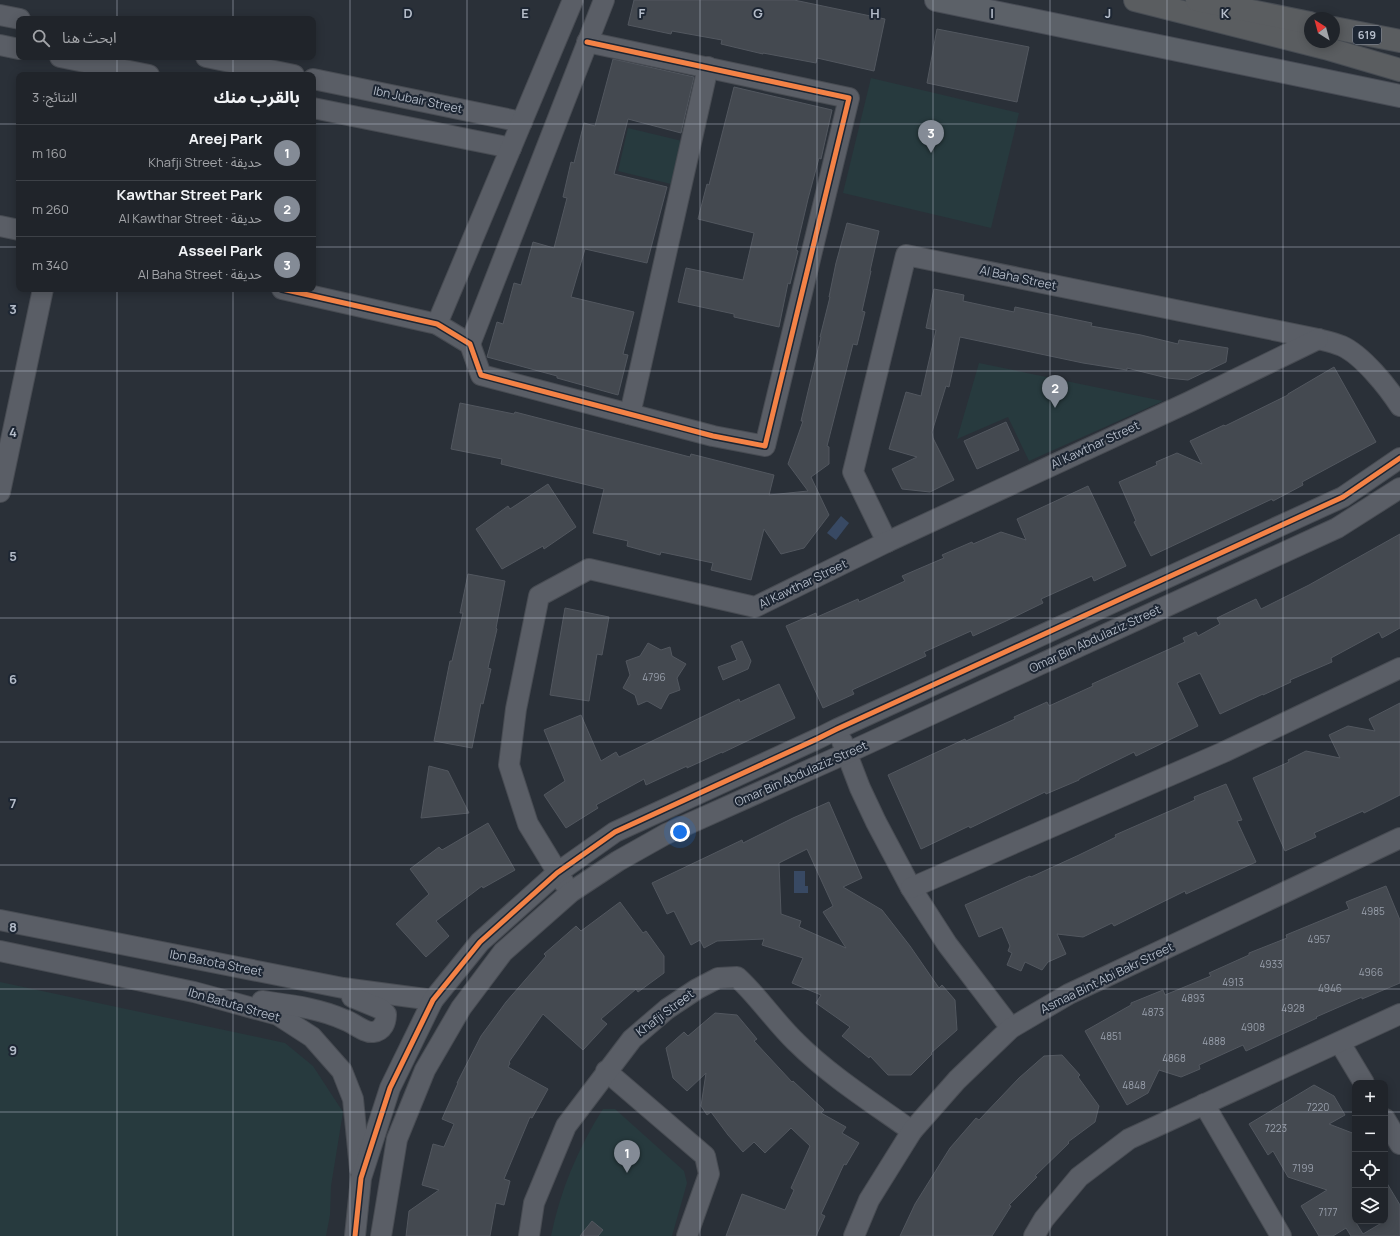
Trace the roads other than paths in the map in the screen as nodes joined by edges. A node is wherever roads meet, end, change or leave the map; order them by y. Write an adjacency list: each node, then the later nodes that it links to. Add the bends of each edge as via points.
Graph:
1 (573, 0): 24 (street)
2 (604, 0): 11 (street)
3 (936, 0): 22 (main road)
4 (1134, 0): 18 (highway, via 1325,48)
5 (1197, 0): 8 (highway)
6 (0, 15): 7 (street)
7 (16, 18)
8 (1304, 22)
9 (1340, 29): 10 (highway, 619)
10 (1400, 41)
11 (587, 42): 16 (street); 32 (street)
12 (0, 45): 13 (street)
13 (16, 48)
14 (67, 60): 17 (street)
15 (221, 60): 20 (street)
16 (708, 67): 34 (street); 34 (street, via 849,98 765,446 713,436)
17 (89, 69): 19 (street)
18 (1400, 70)
19 (119, 72)
20 (279, 72)
21 (316, 80): 24 (street, Ibn Jubair Street)
22 (1400, 96)
23 (316, 109): 25 (street)
24 (522, 122): 25 (street)
25 (511, 148): 30 (street)
26 (0, 226): 27 (street)
27 (16, 229)
28 (42, 292): 36 (street)
29 (295, 292): 30 (street)
30 (437, 324): 32 (street)
31 (1318, 339): 33 (street, Al Baha Street, via 1342,346 1358,356); 39 (street, Al Kawthar Street, via 1189,402); 39 (street, Al Baha Street, via 906,255 853,472)
32 (470, 344): 34 (street, via 481,375)
33 (1400, 406)
34 (630, 414)
35 (1400, 458): 41 (street, via 1343,497)
36 (2, 472): 38 (street)
37 (1400, 488): 42 (street, Omar Bin Abdulaziz Street, via 1337,528)
38 (0, 492)
39 (887, 542): 44 (street, Al Kawthar Street, via 755,607 589,569 539,596 516,708 509,765 528,824)
40 (1400, 668): 45 (street, via 1224,752)
41 (837, 729): 42 (street); 44 (street, via 616,832)
42 (847, 753): 45 (street, via 876,822); 46 (street, Omar Bin Abdulaziz Street, via 666,834)
43 (1400, 838): 53 (street, Asmaa Bint Abi Bakr Street, via 1069,994)
44 (557, 873): 46 (street, Al Kawthar Street); 51 (street, via 480,942)
45 (911, 888): 53 (street, via 947,944)
46 (570, 892): 63 (street, Omar Bin Abdulaziz Street, via 502,952 461,1008 425,1070 397,1139)
47 (0, 920): 49 (street, Ibn Batota Street)
48 (0, 951): 50 (street, Ibn Batuta Street)
49 (316, 983): 50 (street, via 381,1008 386,1014 383,1026 372,1032 347,1020 298,1006); 51 (street, Ibn Batota Street)
50 (194, 992): 61 (street, Ibn Batuta Street, via 278,1015 312,1037 342,1071 352,1099)
51 (433, 1000): 61 (street, via 390,1088)
52 (1400, 1014): 54 (street)
53 (1011, 1028): 59 (street, Asmaa Bint Abi Bakr Street, via 957,1080)
54 (1340, 1043): 56 (street); 57 (street)
55 (606, 1071): 59 (street, Khafji Street, via 632,1039 667,1009 696,989 718,978 737,977 796,1043 830,1072); 64 (street, Khafji Street, via 566,1126 534,1203); 65 (street, via 705,1156 709,1174)
56 (1362, 1080)
57 (1204, 1104): 67 (street, via 1129,1139 1085,1172 1044,1219); 68 (street)
58 (1388, 1124): 60 (street)
59 (912, 1131): 66 (street, Asmaa Bint Abi Bakr Street, via 869,1200)
60 (1400, 1144)
61 (360, 1178): 62 (street)
62 (355, 1236)
63 (381, 1236)
64 (529, 1236)
65 (687, 1236)
66 (854, 1236)
67 (1034, 1236)
68 (1281, 1236)

